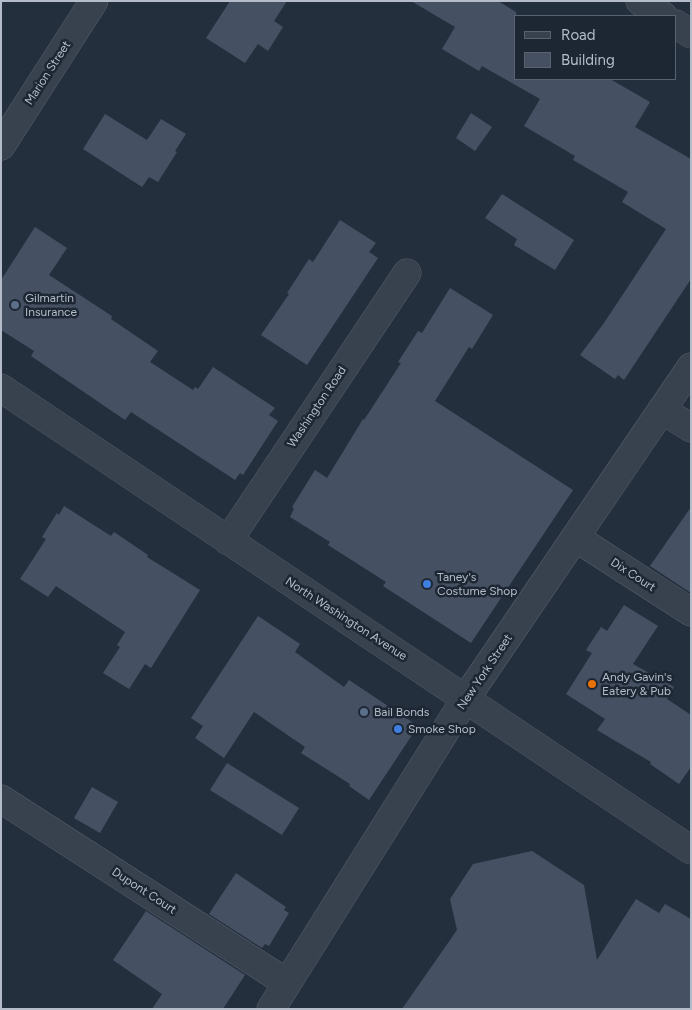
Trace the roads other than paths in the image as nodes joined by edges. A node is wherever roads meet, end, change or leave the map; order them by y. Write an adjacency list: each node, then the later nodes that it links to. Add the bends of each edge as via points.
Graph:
1 (94, 1): 6 (street, Marion Street)
2 (640, 1): 3 (street)
3 (661, 15)
4 (677, 25): 5 (street)
5 (691, 34)
6 (1, 146)
7 (407, 273): 13 (street, Washington Road)
8 (691, 367): 10 (street, New York Street)
9 (1, 388): 13 (street, North Washington Avenue)
10 (662, 410): 11 (street); 12 (street, New York Street)
11 (691, 428)
12 (576, 538): 14 (street, Dix Court); 15 (street, New York Street)
13 (228, 541): 15 (street, North Washington Avenue)
14 (691, 612)
15 (466, 698): 17 (street, North Washington Avenue); 18 (street, New York Street)
16 (1, 799): 18 (street, Dupont Court)
17 (691, 850)
18 (287, 983): 19 (street, New York Street)
19 (272, 1009)

